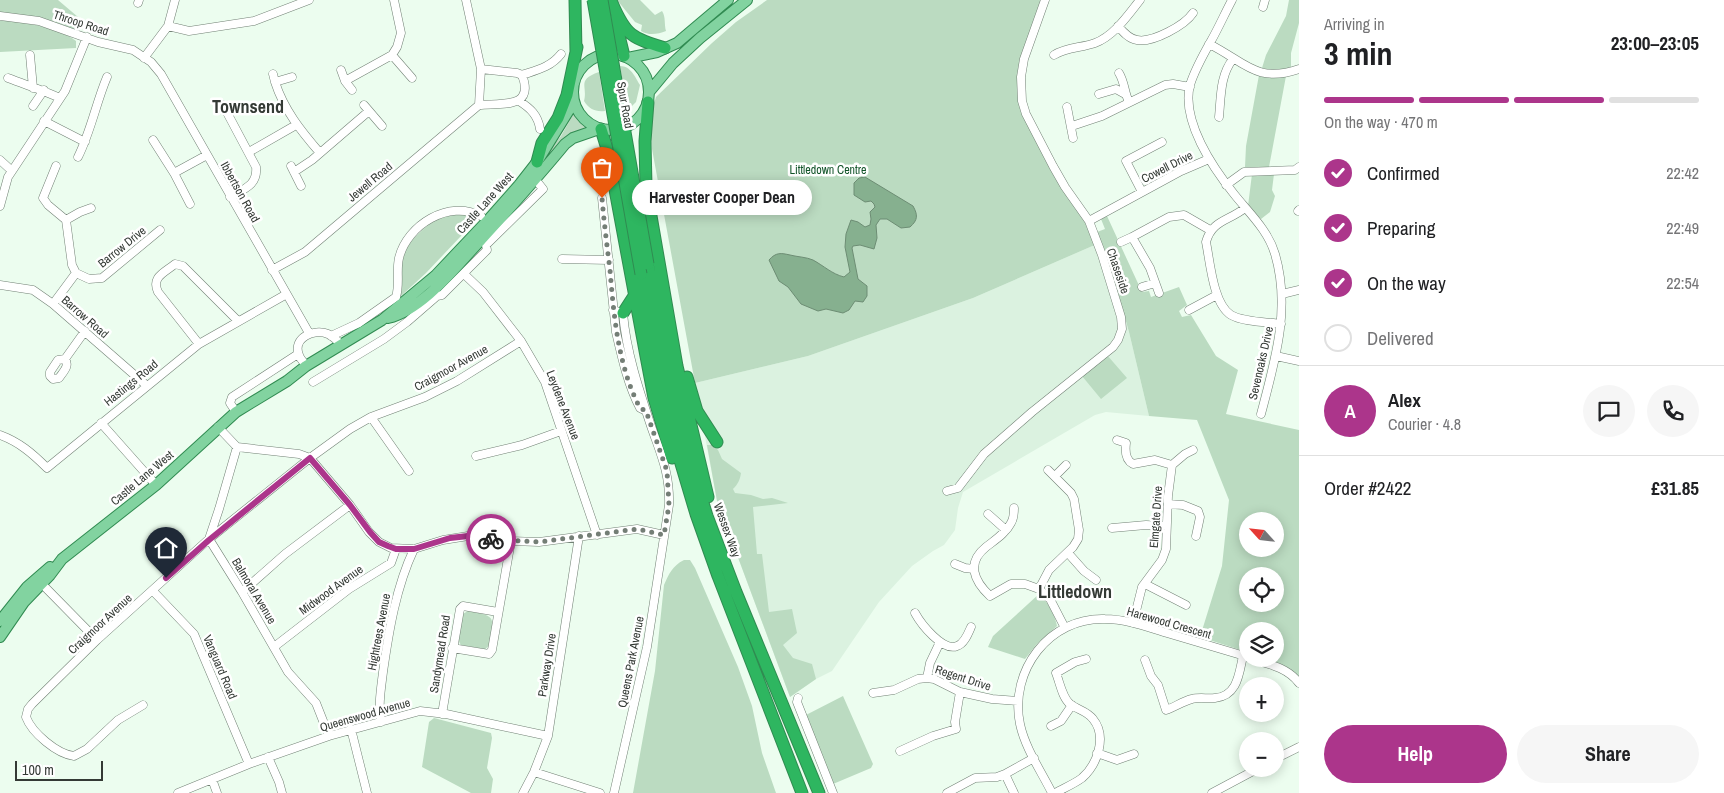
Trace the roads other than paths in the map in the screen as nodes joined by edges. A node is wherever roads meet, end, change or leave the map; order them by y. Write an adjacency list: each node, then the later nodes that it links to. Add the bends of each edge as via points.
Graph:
1 (175, 0): 15 (street)
2 (309, 0): 15 (street, via 254,21 189,31)
3 (394, 0): 23 (street, via 400,33)
4 (466, 0): 28 (street)
5 (575, 0): 19 (highway)
6 (593, 0): 100 (highway, Spur Road, bridge)
7 (728, 0): 20 (main road, via 677,43)
8 (747, 0): 45 (main road, via 673,63)
9 (1045, 0): 88 (street, Chaseside, via 1024,59 1022,101 1053,166)
10 (1139, 0): 16 (street)
11 (1232, 0): 18 (street, Cowell Drive)
12 (609, 1): 20 (highway, via 621,24 631,34 639,40); 25 (highway); 96 (highway, Spur Road, bridge)
13 (1193, 13): 16 (street, via 1165,34 1141,40 1131,38)
14 (0, 16): 17 (street, Throop Road, via 39,21)
15 (168, 26): 27 (street)
16 (1118, 26): 24 (street, via 1095,43)
17 (87, 37): 27 (street, Throop Road, via 132,50); 46 (street)
18 (1209, 44): 26 (street); 39 (street, Cowell Drive)
19 (576, 47): 37 (highway); 71 (highway, via 567,95 558,118 542,143)
20 (666, 48): 25 (main road)
21 (561, 54): 32 (street, via 554,62)
22 (30, 55): 40 (street)
23 (392, 55): 36 (street); 38 (street)
24 (1054, 55)
25 (626, 57): 37 (main road, via 610,54 595,57 586,63); 45 (main road, via 643,72 648,81)
26 (1233, 59): 29 (street, via 1259,72 1276,74); 54 (street, via 1222,84 1224,104)
27 (147, 60): 67 (street, Ibbertson Road, via 160,74)
28 (481, 69): 32 (street); 50 (street)
29 (1299, 69)
30 (341, 70): 38 (street)
31 (1119, 73): 44 (street, via 1125,84)
32 (522, 75): 47 (street, via 526,84)
33 (107, 77): 63 (street)
34 (292, 77): 56 (street, via 274,78)
35 (8, 78): 40 (street)
36 (412, 78)
37 (575, 79): 48 (main road)
38 (345, 81): 42 (street)
39 (1190, 87): 49 (street, via 1164,85); 69 (street, Cowell Drive, via 1189,107 1193,125)
40 (34, 88): 41 (street)
41 (44, 90): 46 (street); 51 (street)
42 (352, 90)
43 (1099, 94): 44 (street, via 1116,89)
44 (1125, 94): 49 (street)
45 (649, 97): 60 (main road, via 643,114 635,122 615,131); 96 (highway, via 645,141 646,187)
46 (60, 98): 55 (street)
47 (519, 101): 50 (street); 59 (street, via 534,112)
48 (574, 102): 60 (main road, via 580,116); 71 (main road, Castle Lane West)
49 (1129, 102): 58 (street)
50 (479, 105): 97 (street, Jewell Road, via 305,252)
51 (33, 106)
52 (223, 106): 65 (street)
53 (1067, 107): 58 (street)
54 (1219, 117)
55 (44, 121): 63 (street); 74 (street)
56 (296, 125): 65 (street); 66 (street)
57 (382, 126): 66 (street, via 367,108)
58 (1072, 126): 61 (street)
59 (540, 129)
60 (600, 129): 76 (main road, Castle Lane West, via 565,144); 111 (highway, via 608,152)
61 (1073, 138)
62 (153, 140): 75 (street)
63 (85, 142): 68 (street)
64 (1162, 142): 79 (street, via 1126,161)
65 (249, 152): 80 (street, via 257,176)
66 (320, 153): 78 (street, via 293,169)
67 (207, 155): 75 (street); 80 (street, Ibbertson Road)
68 (78, 157)
69 (1209, 159): 77 (street, Sevenoaks Drive); 79 (street, Cowell Drive)
70 (0, 160): 74 (street)
71 (537, 162): 101 (main road, Castle Lane West)
72 (56, 166): 87 (street, via 43,198)
73 (1299, 167): 77 (street, via 1295,170 1244,172)
74 (12, 171): 83 (street)
75 (174, 173): 82 (street)
76 (535, 179): 92 (main road, Castle Lane West); 92 (street, Castle Lane West, via 543,189)
77 (1226, 185): 85 (street, Sevenoaks Drive)
78 (301, 186)
79 (1142, 192): 88 (street, Cowell Drive)
80 (230, 197): 97 (street, Ibbertson Road)
81 (602, 198): 95 (street, Queens Park Avenue)
82 (190, 204)
83 (0, 206)
84 (91, 208): 87 (street)
85 (1245, 208): 90 (street); 108 (street, Sevenoaks Drive, via 1259,222 1274,252)
86 (481, 216): 112 (street, via 462,210 452,211 433,216 418,228 405,242 399,256)
87 (66, 220): 98 (street)
88 (1089, 221): 151 (street, Chaseside, via 1121,317 1122,329 1118,340 984,454 958,488)
89 (160, 230): 98 (street, Barrow Drive, via 102,278 89,279)
90 (1210, 230): 91 (street, via 1184,215 1169,217); 110 (street, via 1206,242)
91 (1132, 237): 93 (street); 102 (street)
92 (484, 242): 99 (street, Castle Lane West, via 487,250); 101 (main road, via 476,239 448,269); 107 (main road, Castle Lane West)
93 (1121, 242)
94 (562, 259): 95 (street)
95 (609, 260): 115 (street, Queens Park Avenue)
96 (653, 264): 140 (highway, via 697,411); 233 (highway, Wessex Way, via 669,376 684,441 707,516)
97 (272, 270): 109 (street, Ibbertson Road)
98 (76, 274): 113 (street)
99 (464, 274): 107 (street, Castle Lane West, via 442,295); 122 (street, Leydene Avenue, via 484,292)
100 (641, 274): 173 (highway, Wessex Way, via 674,440)
101 (436, 275): 112 (main road, Castle Lane West)
102 (1155, 283): 104 (street); 106 (street)
103 (0, 286): 113 (street, Barrow Road, via 33,290)
104 (1142, 288)
105 (1299, 290): 108 (street)
106 (1159, 293)
107 (434, 294): 116 (main road, Castle Lane West, via 400,315); 130 (street, Castle Lane West, via 407,322)
108 (1282, 294): 118 (street, Sevenoaks Drive)
109 (286, 295): 117 (street, Hastings Road); 120 (street, Ibbertson Road)
110 (1217, 295): 114 (street); 118 (street, via 1223,307 1235,317)
111 (634, 296): 115 (highway); 173 (highway, via 663,431 693,520)
112 (398, 302): 116 (main road, Castle Lane West); 121 (street, Castle Lane West)
113 (53, 304): 119 (street, Barrow Road)
114 (1189, 310)
115 (618, 311): 161 (street, Queens Park Avenue, via 646,411 667,471 669,505)
116 (382, 320): 124 (main road, Castle Lane West)
117 (238, 321): 123 (street, Hastings Road); 123 (street, via 183,266 175,264 154,285)
118 (1281, 324): 126 (street, Sevenoaks Drive)
119 (85, 331): 127 (street); 131 (street, Barrow Road)
120 (308, 333): 121 (street, via 322,332); 125 (street, via 302,339)
121 (331, 336): 124 (street)
122 (521, 341): 134 (street, Craigmoor Avenue, via 456,381); 137 (street, Leydene Avenue, via 544,382)
123 (199, 344): 131 (street, Hastings Road)
124 (341, 344): 129 (main road, Castle Lane West)
125 (298, 354): 129 (street); 132 (street, via 232,397 230,403)
126 (1276, 356): 128 (street); 133 (street, Sevenoaks Drive)
127 (65, 359)
128 (1299, 361)
129 (306, 366): 132 (main road, Castle Lane West)
130 (314, 382)
131 (146, 385): 135 (street, Hastings Road)
132 (236, 412): 136 (main road, Castle Lane West)
133 (1260, 414)
134 (371, 417): 144 (street, Craigmoor Avenue); 148 (street)
135 (101, 423): 138 (street, Hastings Road, via 46,468 32,452); 150 (street)
136 (218, 427): 141 (street); 150 (main road, Castle Lane West)
137 (561, 431): 143 (street); 160 (street, Leydene Avenue)
138 (0, 434)
139 (1117, 440): 146 (street, via 1128,440 1126,457 1129,466 1155,460)
140 (717, 442)
141 (237, 447): 144 (street); 165 (street)
142 (1194, 450): 146 (street)
143 (476, 456)
144 (310, 458): 153 (street); 165 (street, Craigmoor Avenue)
145 (1066, 465): 149 (street)
146 (1172, 465): 152 (street, Elmgate Drive)
147 (1048, 470): 149 (street)
148 (409, 471)
149 (1055, 476): 169 (street, via 1071,493 1076,504 1079,534)
150 (156, 484): 170 (main road, Castle Lane West)
151 (947, 491)
152 (1168, 504): 156 (street, via 1196,509 1200,514); 158 (street, Elmgate Drive)
153 (350, 505): 167 (street, via 379,542); 179 (street, via 285,554)
154 (1014, 508): 159 (street, via 1011,524)
155 (988, 514): 159 (street)
156 (1199, 522): 157 (street); 164 (street)
157 (1207, 525)
158 (1166, 526): 163 (street, via 1116,527); 176 (street, Elmgate Drive, via 1165,555)
159 (1006, 530): 172 (street, via 979,554)
160 (598, 534): 161 (street, via 637,529); 162 (street)
161 (664, 535): 231 (street, Queens Park Avenue, via 647,648)
162 (579, 536): 166 (street, via 539,542); 212 (street, Parkway Drive)
163 (1121, 536)
164 (1196, 536)
165 (209, 540): 178 (street, Craigmoor Avenue); 179 (street, Balmoral Avenue)
166 (511, 541): 168 (street, via 468,536); 181 (street)
167 (396, 549): 168 (street); 190 (street, Midwood Avenue, via 391,562 349,589)
168 (414, 549): 208 (street, Hightrees Avenue, via 404,571 386,646 379,711)
169 (1068, 553): 174 (street, via 1084,572); 177 (street, via 1049,570)
170 (61, 560): 175 (main road, Castle Lane West); 183 (main road, Castle Lane West, via 27,587)
171 (955, 564): 172 (street)
172 (974, 569): 177 (street, via 987,599 1011,584)
173 (718, 576): 232 (highway, Wessex Way)
174 (1096, 580)
175 (41, 584): 187 (main road, Castle Lane West); 188 (street)
176 (1144, 584): 180 (street, via 1173,599); 184 (street, Elmgate Drive)
177 (1039, 589): 186 (street, via 1050,599)
178 (152, 591): 188 (street, Craigmoor Avenue); 220 (street, Vanguard Road, via 194,634)
179 (242, 592): 190 (street, Balmoral Avenue)
180 (1183, 600)
181 (498, 612): 191 (street, Sandymead Road, via 462,607 458,612); 191 (street, via 489,654)
182 (915, 614): 189 (street)
183 (0, 621)
184 (1133, 622): 186 (street, Harewood Crescent, via 1092,619); 192 (street, Harewood Crescent)
185 (971, 627): 189 (street, via 958,646)
186 (1065, 628): 204 (street, Harewood Crescent, via 1041,645 1028,662)
187 (0, 637)
188 (97, 640): 205 (street, Craigmoor Avenue, via 32,704 26,714 29,722 56,750 74,756 87,749 118,720)
189 (940, 642): 199 (street)
190 (274, 647): 211 (street, Balmoral Avenue, via 293,678 316,703)
191 (452, 648): 207 (street, Sandymead Road)
192 (1239, 655)
193 (1086, 659): 198 (street)
194 (1145, 660): 196 (street, via 1158,685 1162,711 1194,698 1217,698 1227,694 1234,688)
195 (1050, 667): 198 (street)
196 (1242, 667)
197 (1275, 667): 200 (street)
198 (1056, 673): 206 (street, via 1061,689)
199 (927, 678): 201 (street, Regent Drive); 202 (street, Regent Drive, via 894,690)
200 (1299, 683)
201 (960, 692): 204 (street, Regent Drive); 214 (street, via 955,722 957,731 933,736)
202 (873, 693)
203 (798, 698): 234 (street)
204 (1018, 701): 219 (street, Harewood Crescent, via 1020,726)
205 (143, 705)
206 (1072, 705): 209 (street, via 1061,721); 215 (street, via 1090,715 1099,727 1101,741)
207 (442, 714): 208 (street, Queenswood Avenue, via 420,711); 212 (street, Queenswood Avenue)
208 (381, 722): 210 (street, Queenswood Avenue)
209 (1051, 726)
210 (351, 729): 211 (street, Queenswood Avenue); 228 (street)
211 (329, 736): 218 (street, Queenswood Avenue)
212 (548, 736): 221 (street, Parkway Drive)
213 (1299, 746): 217 (street)
214 (900, 751)
215 (1097, 753): 216 (street, via 1117,760); 237 (street, via 1083,777)
216 (1128, 753)
217 (1284, 754)
218 (268, 757): 220 (street, Queenswood Avenue); 227 (street)
219 (1034, 758): 222 (street); 237 (street, Harewood Crescent)
220 (249, 764): 224 (street, Queenswood Avenue)
221 (534, 772): 229 (street, Parkway Drive); 230 (street)
222 (1005, 774): 235 (street, via 975,778); 236 (street)
223 (1242, 777): 238 (street)
224 (212, 779): 225 (street, Queenswood Avenue); 226 (street)
225 (178, 793)
226 (217, 793)
227 (282, 793)
228 (367, 793)
229 (523, 793)
230 (600, 793)
231 (614, 793)
232 (802, 793)
233 (819, 793)
234 (833, 793)
235 (947, 793)
236 (1014, 793)
237 (1054, 793)
238 (1212, 793)

